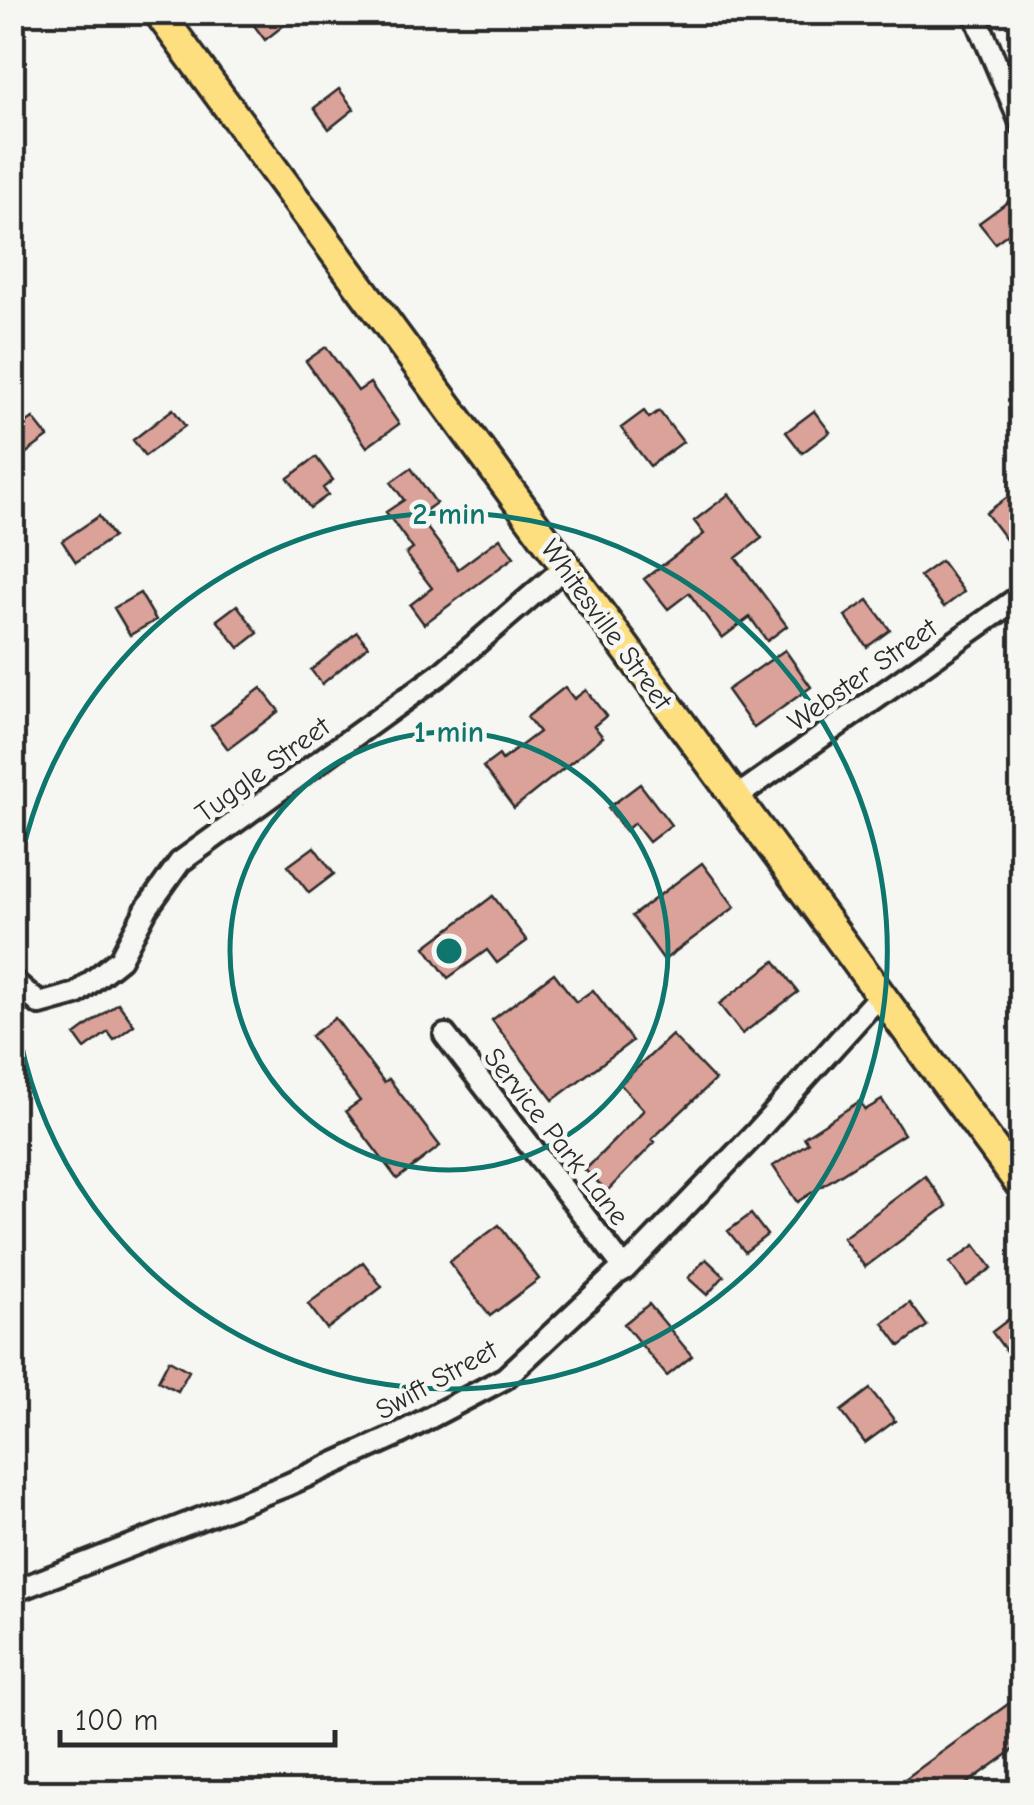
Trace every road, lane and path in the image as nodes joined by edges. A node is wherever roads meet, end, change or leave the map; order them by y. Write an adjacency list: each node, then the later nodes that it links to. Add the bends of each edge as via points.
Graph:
1 (158, 12): 4 (main road, Whitesville Street)
2 (974, 12): 3 (street)
3 (1022, 125)
4 (566, 567): 6 (main road, Whitesville Street); 7 (street, Tuggle Street, via 443,672 180,862 120,959 76,994 40,1004)
5 (1022, 595): 6 (street, Webster Street)
6 (735, 798): 8 (main road, Whitesville Street)
7 (13, 981)
8 (880, 995): 10 (main road, Whitesville Street); 11 (street, Swift Street)
9 (446, 1036): 11 (street, Service Park Lane)
10 (1022, 1187)
11 (626, 1269): 12 (street, Swift Street, via 505,1378 393,1438)
12 (12, 1592)

